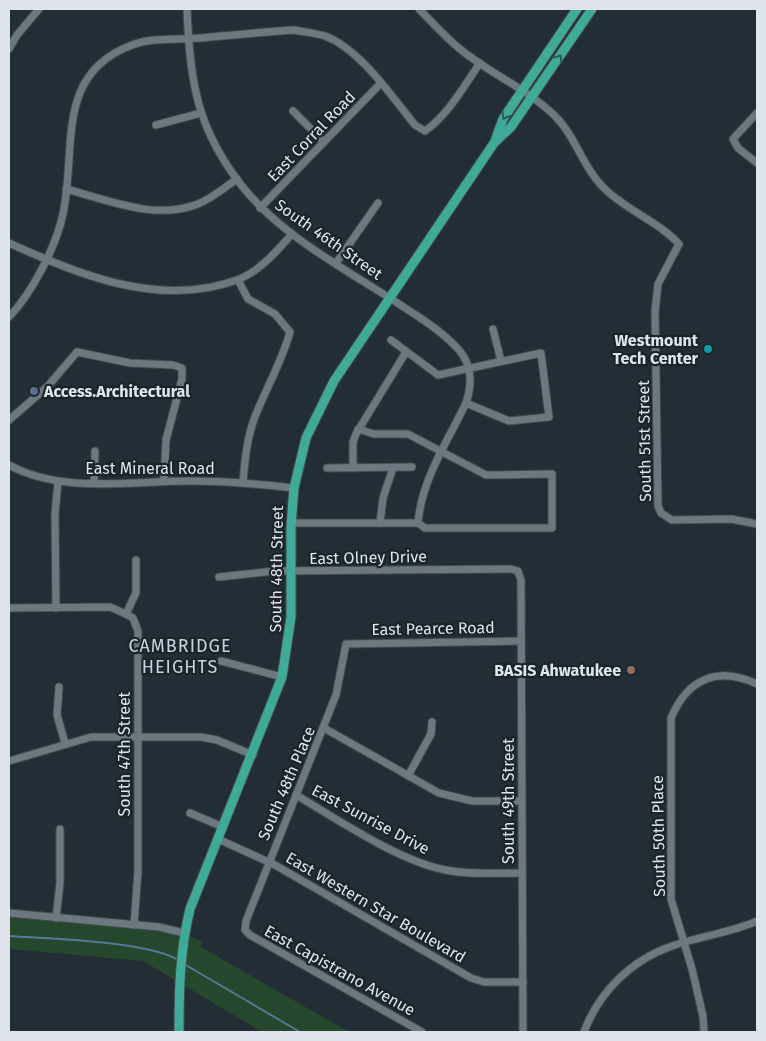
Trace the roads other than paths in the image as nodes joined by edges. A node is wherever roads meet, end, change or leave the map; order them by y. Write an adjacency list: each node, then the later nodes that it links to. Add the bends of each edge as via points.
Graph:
1 (38, 9): 7 (street)
2 (187, 9): 6 (street, South 46th Street)
3 (419, 9): 8 (street, via 460,50)
4 (577, 9): 10 (main road, South 48th Street)
5 (592, 9): 11 (main road, South 48th Street, one-way to 5)
6 (188, 39): 9 (street, via 294,30 308,32 326,37 353,54); 13 (street, South 46th Street, via 191,74); 20 (street, via 144,42 113,53 95,67 83,84 77,101)
7 (9, 49)
8 (480, 62): 9 (street, via 458,94 425,131); 10 (street)
9 (380, 84): 16 (street, East Corral Road)
10 (522, 92): 11 (street); 17 (main road, South 48th Street, one-way to 17, via 503,119)
11 (532, 98): 17 (main road, South 48th Street, via 511,127); 53 (street, South 51st Street, via 569,131 605,190 669,233 679,244 658,284 655,312 658,506 661,513 672,520 731,519)
12 (293, 111): 16 (street)
13 (201, 113): 15 (street); 19 (street, South 46th Street, via 214,145)
14 (757, 113): 18 (street, via 733,139 738,148)
15 (156, 125)
16 (324, 142): 22 (street, East Corral Road)
17 (494, 143): 28 (main road, South 48th Street)
18 (757, 163)
19 (236, 179): 20 (street, via 211,198 178,210 144,210); 22 (street, South 46th Street)
20 (66, 190): 25 (street, via 62,216)
21 (378, 203): 26 (street)
22 (260, 208): 23 (street, South 46th Street)
23 (292, 234): 26 (street, South 46th Street); 27 (street, via 270,259)
24 (9, 243): 25 (street)
25 (46, 260): 27 (street, via 97,279 166,291 205,288); 29 (street, via 23,302)
26 (336, 262): 28 (street, South 46th Street)
27 (238, 280): 47 (street, via 248,299 275,314 290,332 256,415 245,452)
28 (390, 298): 34 (street, via 442,334 460,351); 49 (main road, South 48th Street, via 323,399 306,438)
29 (9, 317)
30 (493, 329): 33 (street)
31 (391, 340): 32 (street)
32 (406, 352): 34 (street, via 438,375); 37 (street)
33 (501, 361): 34 (street); 35 (street, via 541,353 549,417 509,421)
34 (469, 369): 35 (street, via 472,382)
35 (466, 403): 39 (street)
36 (9, 420): 45 (street, via 47,388 77,352 130,363 182,368 166,440)
37 (358, 429): 39 (street, via 374,434 408,434); 43 (street, via 353,442)
38 (94, 451): 48 (street)
39 (441, 451): 52 (street, via 423,492); 52 (street, via 486,475 552,474 552,528 425,528)
40 (9, 464): 46 (street, East Mineral Road, via 21,472)
41 (412, 467): 44 (street)
42 (327, 468): 43 (street)
43 (353, 468): 44 (street)
44 (393, 468): 51 (street, via 383,498)
45 (164, 481): 47 (street, East Mineral Road); 48 (street, East Mineral Road)
46 (58, 482): 48 (street, East Mineral Road); 59 (street)
47 (243, 482): 49 (street, East Mineral Road)
48 (94, 483)
49 (294, 488): 50 (main road, South 48th Street)
50 (291, 523): 51 (street); 55 (main road, South 48th Street)
51 (380, 523): 52 (street)
52 (418, 523)
53 (757, 524)
54 (136, 560): 60 (street, via 136,593)
55 (292, 571): 56 (street, East Olney Drive); 57 (street, East Olney Drive); 64 (main road, South 48th Street, via 289,641)
56 (518, 571): 61 (street, South 49th Street, via 521,580)
57 (219, 578)
58 (9, 608): 59 (street)
59 (56, 608): 60 (street, via 110,607)
60 (126, 614): 69 (street, South 47th Street, via 133,618 138,631)
61 (521, 641): 62 (street, East Pearce Road); 75 (street, South 49th Street)
62 (346, 644): 68 (street, South 48th Place, via 336,695)
63 (221, 661): 64 (street)
64 (282, 677): 71 (main road, South 48th Street)
65 (757, 684): 88 (street, South 50th Place, via 735,676 713,676 700,682 682,698 671,718 672,899)
66 (58, 687): 70 (street, via 57,715)
67 (432, 722): 73 (street, via 431,734)
68 (324, 728): 73 (street); 74 (street, South 48th Place)
69 (138, 737): 70 (street, via 91,737); 71 (street, via 201,737); 85 (street, South 47th Street, via 138,872)
70 (65, 743): 72 (street)
71 (253, 755): 77 (main road, South 48th Street)
72 (9, 761)
73 (408, 776): 75 (street, via 456,799)
74 (296, 795): 80 (street, South 48th Place); 81 (street, East Sunrise Drive, via 424,865 469,873)
75 (522, 801): 81 (street, South 49th Street)
76 (190, 813): 77 (street)
77 (223, 827): 79 (main road, South 48th Street)
78 (60, 829): 83 (street)
79 (218, 839): 80 (street, East Western Star Boulevard); 87 (main road, South 48th Street, via 190,908)
80 (268, 862): 86 (street, South 48th Place); 89 (street, East Western Star Boulevard, via 471,978 484,982)
81 (522, 873): 89 (street, South 49th Street)
82 (9, 913): 83 (street)
83 (56, 918): 85 (street)
84 (757, 922): 88 (street)
85 (134, 924): 87 (street)
86 (245, 930): 91 (street, East Capistrano Avenue)
87 (184, 933): 90 (main road, South 48th Street, via 179,970)
88 (685, 942): 93 (street, via 650,956 630,969 598,1004); 94 (street, South 50th Place, via 702,1010)
89 (523, 982): 92 (street, South 49th Street)
90 (179, 1032)
91 (422, 1032)
92 (523, 1032)
93 (584, 1032)
94 (704, 1032)

